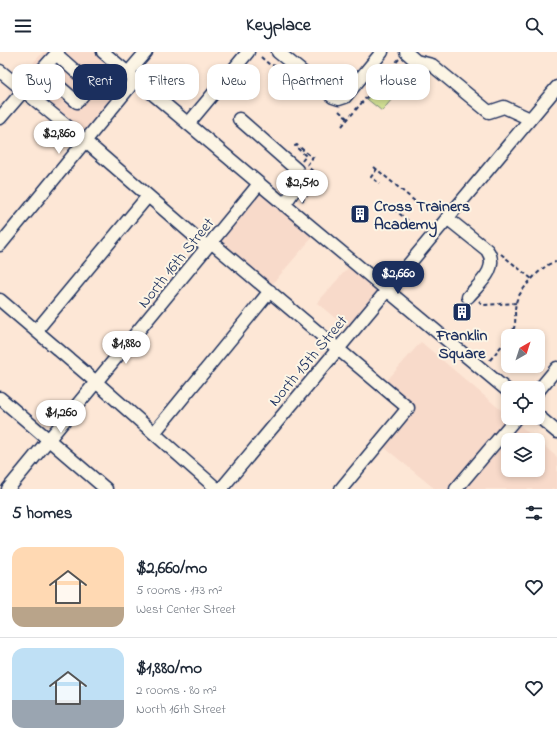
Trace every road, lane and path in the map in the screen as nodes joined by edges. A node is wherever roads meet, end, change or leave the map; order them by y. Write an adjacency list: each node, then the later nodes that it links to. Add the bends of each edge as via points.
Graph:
1 (103, 52): 9 (street)
2 (146, 52): 9 (street)
3 (248, 52): 18 (street)
4 (278, 52): 5 (street, via 333,97 339,99 344,97)
5 (382, 52)
6 (403, 55): 7 (path); 17 (street, via 432,65 489,112 504,108)
7 (395, 64)
8 (0, 71): 10 (street)
9 (132, 76): 18 (street); 20 (street)
10 (12, 80)
11 (557, 87): 17 (street, North 15th Street)
12 (366, 98): 19 (path)
13 (15, 100): 15 (street)
14 (36, 100): 20 (street)
15 (0, 118)
16 (239, 119): 28 (street, via 297,170 300,182)
17 (530, 119): 31 (street, North 15th Street)
18 (188, 124): 25 (street)
19 (342, 126)
20 (85, 142): 27 (street); 33 (street)
21 (301, 162): 22 (path, via 306,156 295,146 297,145 314,157)
22 (306, 166)
23 (374, 167): 24 (path)
24 (377, 169): 26 (path, via 371,176); 29 (path)
25 (259, 184): 28 (street); 34 (street, North 16th Street)
26 (380, 184)
27 (148, 196): 34 (street); 42 (street)
28 (284, 205): 36 (street)
29 (423, 208)
30 (394, 209): 32 (path)
31 (447, 218): 36 (street, North 15th Street); 38 (street, via 487,250 491,257 489,271)
32 (420, 231)
33 (0, 245)
34 (209, 245): 37 (street); 47 (street, North 16th Street)
35 (557, 262): 40 (path, via 546,266)
36 (387, 290): 44 (street, North 15th Street); 49 (street)
37 (270, 291): 44 (street); 54 (street)
38 (469, 295): 40 (path, via 483,305)
39 (0, 300): 42 (street)
40 (516, 303): 41 (path)
41 (513, 329)
42 (36, 331): 47 (street)
43 (501, 347): 45 (path)
44 (338, 348): 59 (street, North 15th Street); 60 (street, via 408,408)
45 (490, 360)
46 (557, 368): 48 (street)
47 (96, 382): 54 (street); 55 (street, North 16th Street)
48 (545, 383)
49 (501, 385)
50 (0, 398): 55 (street)
51 (545, 422): 53 (street)
52 (510, 425): 61 (street)
53 (557, 432)
54 (154, 433): 58 (street)
55 (49, 439): 56 (street, North 16th Street); 57 (street)
56 (8, 489)
57 (106, 489)
58 (217, 489)
59 (221, 489)
60 (341, 489)
61 (456, 489)

